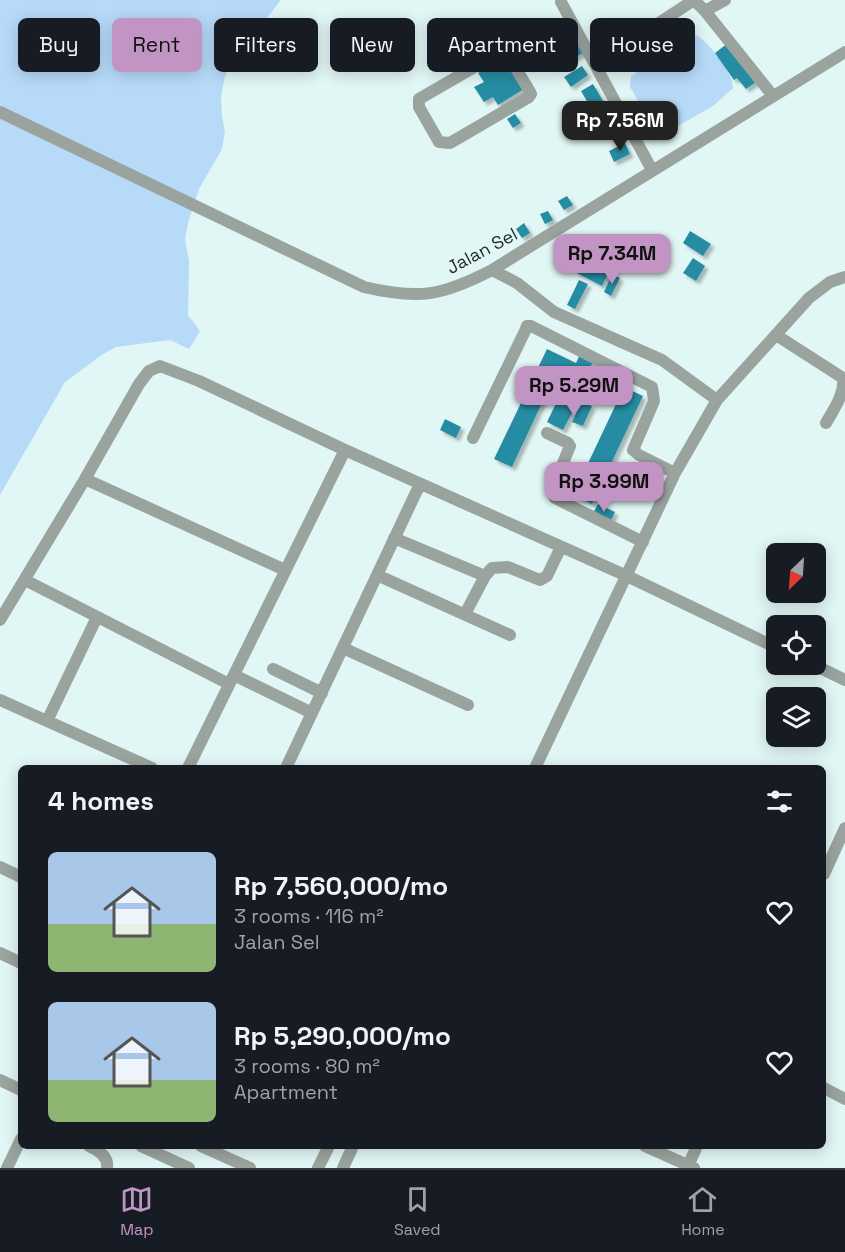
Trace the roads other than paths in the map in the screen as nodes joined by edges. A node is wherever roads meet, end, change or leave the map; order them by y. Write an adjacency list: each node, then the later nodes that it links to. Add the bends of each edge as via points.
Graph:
1 (694, 0): 4 (street); 6 (street)
2 (725, 0): 4 (street)
3 (561, 2): 5 (street)
4 (705, 11): 12 (street)
5 (570, 18)
6 (667, 18)
7 (578, 33): 9 (street)
8 (845, 52): 12 (street, Jalan Sel)
9 (590, 54)
10 (515, 67): 10 (street, via 530,92 526,99 450,143 439,142 418,107 419,99 502,51)
11 (600, 72): 14 (street)
12 (773, 96): 14 (street, Jalan Sel)
13 (0, 112): 16 (street, Jalan Sel, via 364,286 415,295 460,287)
14 (652, 170): 15 (street, Jalan Sel)
15 (515, 256): 16 (street, Jalan Sel); 18 (street)
16 (492, 270): 18 (street)
17 (845, 277): 21 (street, via 830,282 809,298)
18 (517, 282): 19 (street)
19 (554, 312): 20 (street); 22 (street, via 662,360)
20 (546, 333): 25 (street, via 527,327); 27 (street, via 652,387 654,401 633,450)
21 (776, 335): 22 (street); 23 (street, via 843,378 840,397)
22 (717, 400): 27 (street)
23 (826, 423)
24 (547, 434): 31 (street, via 570,446 552,490 555,498)
25 (473, 438)
26 (345, 450): 28 (street, via 160,366 149,371 139,384); 29 (street); 33 (street)
27 (675, 473): 31 (street)
28 (85, 479): 33 (street); 37 (street)
29 (420, 484): 30 (street); 32 (street)
30 (394, 538): 34 (street); 35 (street)
31 (643, 542): 36 (street)
32 (561, 547): 35 (street, via 540,580 502,566 492,568); 36 (street)
33 (285, 570): 46 (street)
34 (377, 575): 38 (street); 43 (street)
35 (484, 576): 38 (street)
36 (627, 576): 42 (street); 56 (street)
37 (25, 580): 39 (street); 40 (street)
38 (465, 614): 41 (street)
39 (97, 617): 46 (street); 52 (street)
40 (0, 620)
41 (510, 634)
42 (766, 643)
43 (343, 648): 48 (street); 50 (street)
44 (273, 669): 48 (street)
45 (826, 671): 47 (street)
46 (232, 679): 51 (street); 54 (street)
47 (845, 680)
48 (322, 693): 51 (street)
49 (0, 700): 52 (street)
50 (468, 705)
51 (312, 713): 55 (street)
52 (47, 721): 53 (street)
53 (145, 765)
54 (189, 765)
55 (287, 765)
56 (536, 765)
57 (845, 828): 59 (street)
58 (0, 867): 60 (street)
59 (826, 870)
60 (18, 876)
61 (0, 953): 62 (street)
62 (18, 962)
63 (0, 1080): 64 (street)
64 (18, 1089)
65 (826, 1089): 66 (street)
66 (845, 1099)
67 (18, 1145): 77 (street)
68 (96, 1149): 78 (street)
69 (146, 1149): 75 (street)
70 (208, 1149): 80 (street)
71 (328, 1149): 81 (street)
72 (352, 1149): 82 (street)
73 (651, 1149): 76 (street)
74 (696, 1149): 76 (street)
75 (167, 1163): 79 (street)
76 (690, 1167)
77 (7, 1168)
78 (107, 1168)
79 (189, 1168)
80 (250, 1168)
81 (318, 1168)
82 (343, 1168)

